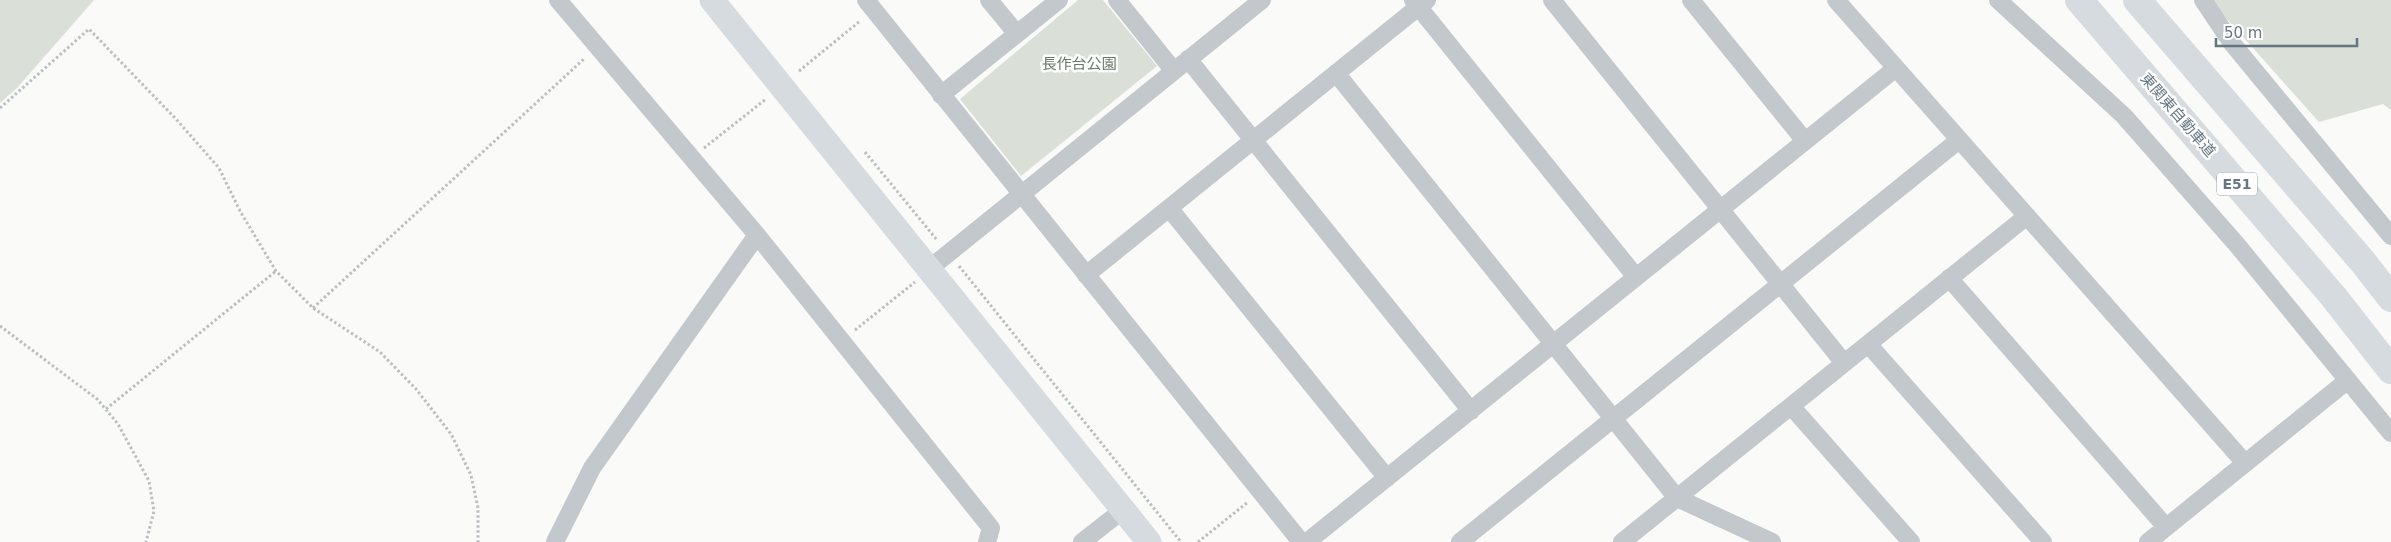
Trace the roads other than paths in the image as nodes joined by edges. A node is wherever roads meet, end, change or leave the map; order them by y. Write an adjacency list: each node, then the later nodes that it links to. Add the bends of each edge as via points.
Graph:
1 (558, 0): 29 (street)
2 (712, 0): 31 (street)
3 (989, 0): 16 (street)
4 (1059, 0): 16 (street)
5 (1117, 0): 19 (street)
6 (1262, 0): 17 (street)
7 (1552, 0): 27 (street)
8 (1692, 0): 24 (street)
9 (1836, 0): 18 (street)
10 (1998, 0): 41 (street, via 2124,116 2238,246)
11 (2079, 0): 40 (highway, 東関東自動車道 / E51, via 2333,296)
12 (2137, 0): 36 (highway, E51)
13 (2203, 0): 30 (street, via 2231,42)
14 (1420, 2): 20 (street); 33 (street)
15 (870, 5): 21 (street)
16 (1016, 34): 21 (street)
17 (1188, 59): 19 (street); 22 (street)
18 (1896, 68): 23 (street); 24 (street)
19 (1174, 71): 25 (street)
20 (1336, 73): 22 (street); 37 (street)
21 (941, 95): 25 (street)
22 (1253, 140): 26 (street); 43 (street)
23 (1959, 140): 28 (street); 35 (street)
24 (1805, 141): 27 (street)
25 (1021, 194): 31 (street); 32 (street)
26 (1169, 208): 32 (street); 47 (street)
27 (1720, 209): 33 (street); 35 (street)
28 (2027, 216): 34 (street); 46 (street)
29 (756, 235): 51 (street, via 592,468); 52 (street, via 991,528)
30 (2391, 236)
31 (922, 275): 49 (street)
32 (1086, 275): 55 (street)
33 (1636, 277): 37 (street)
34 (1949, 278): 38 (street); 50 (street)
35 (1780, 284): 39 (street); 44 (street)
36 (2391, 298)
37 (1554, 344): 43 (street); 44 (street)
38 (1868, 344): 39 (street); 61 (street)
39 (1844, 363): 42 (street)
40 (2391, 370)
41 (2348, 380): 45 (street); 46 (street)
42 (1791, 406): 48 (street); 60 (street)
43 (1471, 410): 47 (street)
44 (1613, 418): 48 (street); 57 (street)
45 (2391, 433)
46 (2246, 463): 50 (street)
47 (1387, 478): 56 (street)
48 (1677, 498): 58 (street); 59 (street)
49 (1123, 510): 53 (street); 54 (street)
50 (2166, 527): 62 (street)
51 (555, 542)
52 (987, 542)
53 (1082, 542)
54 (1149, 542)
55 (1301, 542)
56 (1308, 542)
57 (1460, 542)
58 (1622, 542)
59 (1772, 542)
60 (1910, 542)
61 (2043, 542)
62 (2148, 542)

